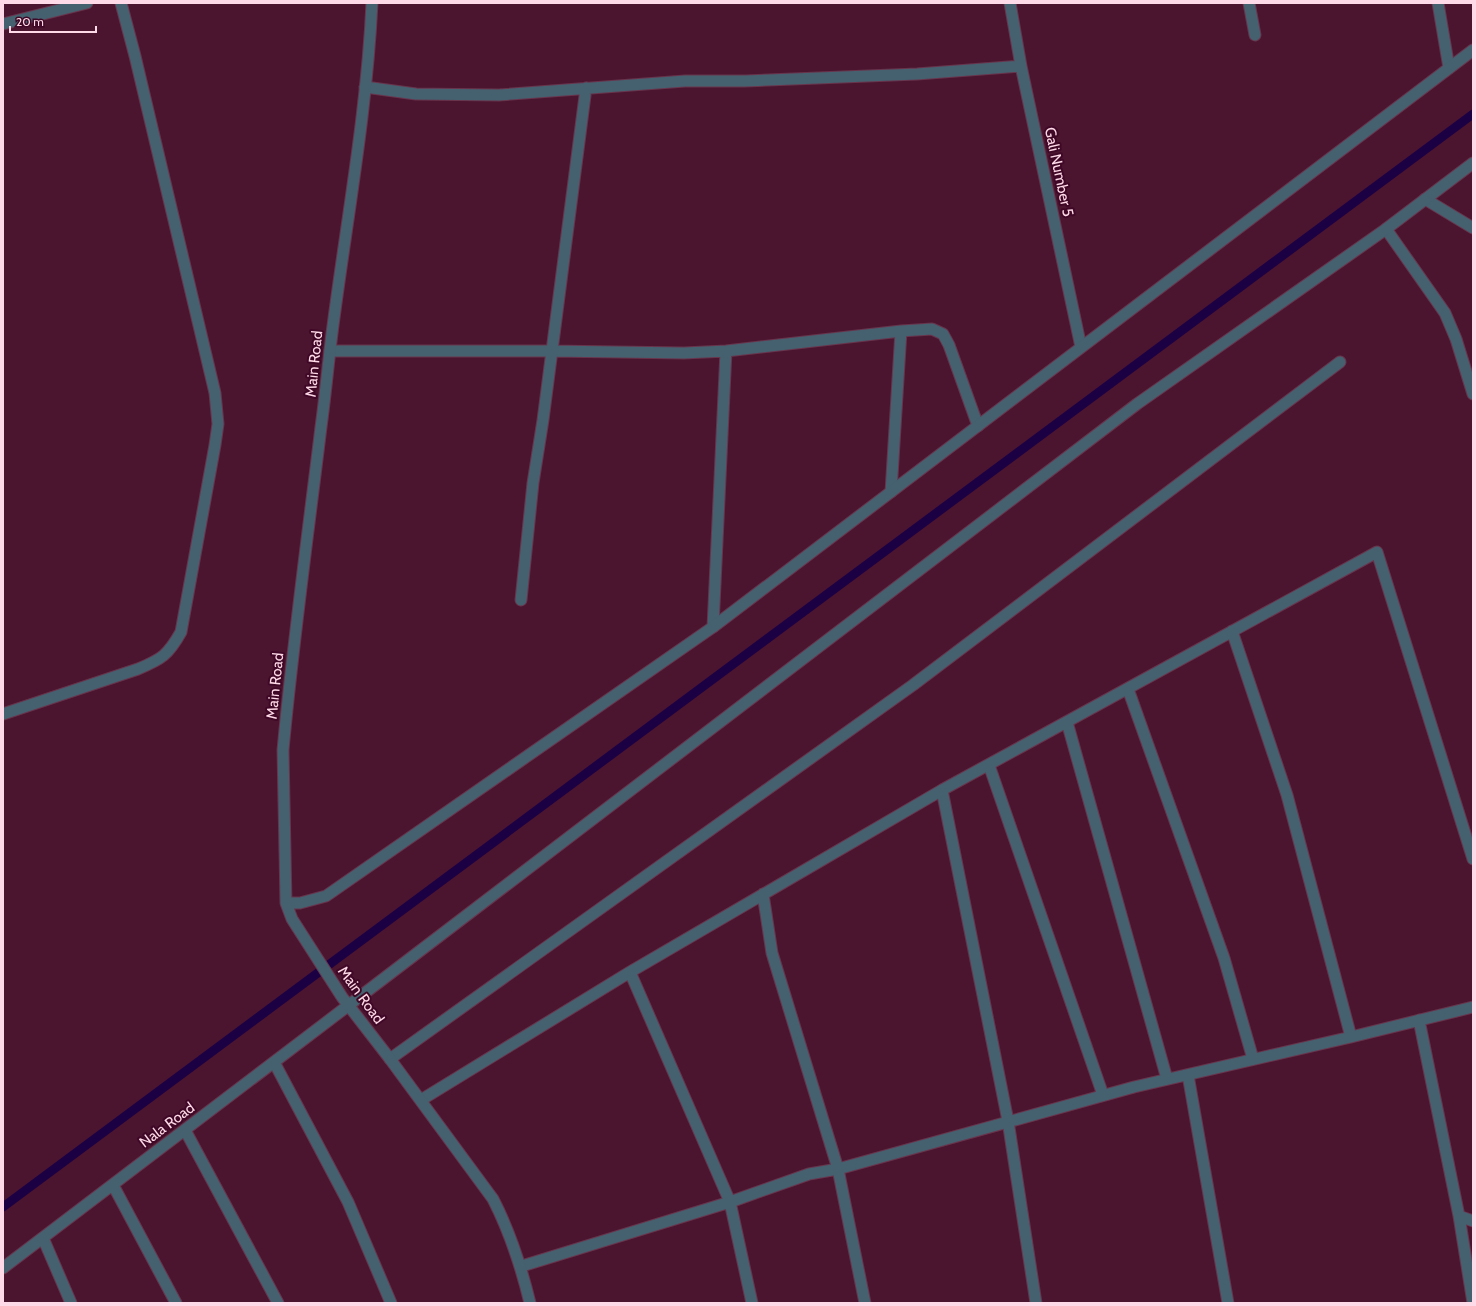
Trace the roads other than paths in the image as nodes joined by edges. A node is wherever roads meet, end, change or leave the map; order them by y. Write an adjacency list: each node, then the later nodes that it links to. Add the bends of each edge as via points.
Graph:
1 (86, 3): 7 (street)
2 (121, 3): 31 (street, via 215,393 218,424 215,445 181,632 171,650 138,669)
3 (372, 3): 12 (street, Main Road)
4 (1010, 3): 10 (street, Gali Number 5)
5 (1249, 3): 8 (street)
6 (1438, 3): 11 (street)
7 (3, 24)
8 (1255, 35)
9 (1473, 50): 11 (street)
10 (1021, 66): 13 (street, via 917,74 685,81); 19 (street, Gali Number 5)
11 (1449, 68): 19 (street)
12 (365, 88): 13 (street, via 416,94 499,95); 20 (street, Main Road)
13 (586, 88): 21 (street)
14 (1473, 163): 15 (street, Nala Road)
15 (1425, 199): 16 (street); 17 (street, Nala Road)
16 (1473, 228)
17 (1386, 229): 24 (street, via 1445,313); 39 (street, Nala Road, via 1137,404)
18 (902, 331): 22 (street); 25 (street, via 932,329 943,334 950,345); 26 (street)
19 (1081, 347): 25 (street)
20 (330, 351): 21 (street); 37 (street, Main Road, via 283,750)
21 (552, 351): 22 (street); 27 (street, via 533,483)
22 (726, 351): 28 (street)
23 (1340, 362): 43 (street, via 913,685)
24 (1473, 394)
25 (978, 426): 26 (street)
26 (891, 492): 28 (street)
27 (521, 600)
28 (713, 627): 37 (street, via 326,896 306,902)
29 (1232, 631): 30 (street); 35 (street, via 1377,552); 42 (street, via 1287,795)
30 (1128, 689): 32 (street); 44 (street, via 1224,958)
31 (3, 714)
32 (1067, 722): 33 (street); 47 (street)
33 (989, 765): 34 (street); 48 (street)
34 (942, 790): 36 (street); 50 (street)
35 (1473, 859)
36 (763, 894): 38 (street); 52 (street, via 772,953)
37 (286, 903): 39 (street, Main Road, via 292,919)
38 (630, 972): 49 (street); 54 (street)
39 (345, 1001): 43 (street, Main Road); 45 (street, Nala Road)
40 (1473, 1007): 41 (street)
41 (1419, 1020): 42 (street); 55 (street)
42 (1351, 1037): 44 (street)
43 (390, 1059): 49 (street, Main Road)
44 (1253, 1059): 46 (street)
45 (274, 1062): 51 (street, Nala Road); 63 (street, via 348,1202)
46 (1188, 1074): 47 (street); 68 (street)
47 (1167, 1079): 48 (street)
48 (1103, 1095): 50 (street)
49 (421, 1100): 58 (street, Main Road, via 493,1200)
50 (1008, 1121): 52 (street); 67 (street)
51 (185, 1130): 53 (street, Nala Road); 62 (street)
52 (838, 1169): 54 (street, via 809,1174); 66 (street)
53 (112, 1185): 57 (street, Nala Road); 61 (street)
54 (730, 1202): 58 (street); 65 (street)
55 (1459, 1216): 56 (street); 69 (street)
56 (1473, 1221)
57 (43, 1238): 59 (street, Nala Road); 60 (street)
58 (522, 1266): 64 (street, Main Road)
59 (3, 1268)
60 (71, 1303)
61 (176, 1303)
62 (278, 1303)
63 (391, 1303)
64 (530, 1303)
65 (752, 1303)
66 (865, 1303)
67 (1036, 1303)
68 (1228, 1303)
69 (1473, 1303)

